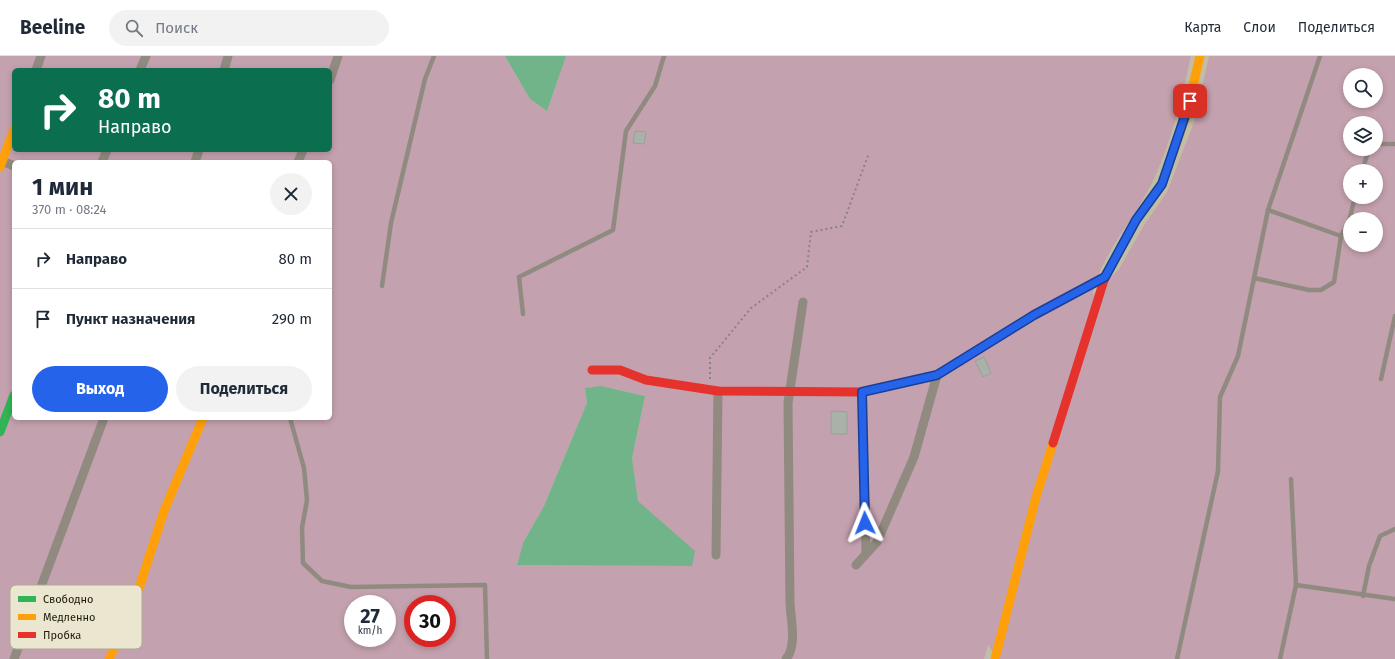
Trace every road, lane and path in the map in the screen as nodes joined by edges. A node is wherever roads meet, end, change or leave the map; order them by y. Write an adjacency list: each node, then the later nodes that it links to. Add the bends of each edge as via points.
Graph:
1 (41, 56): 9 (street)
2 (146, 56): 10 (street)
3 (228, 56): 11 (street)
4 (338, 56): 12 (street)
5 (434, 56): 24 (lane, via 425,79 391,223)
6 (664, 56): 26 (lane, via 655,86 626,131 613,230 519,277)
7 (1200, 56): 22 (street, via 1186,116 1162,184 1136,220)
8 (1320, 56): 20 (lane)
9 (37, 68)
10 (141, 68)
11 (225, 68)
12 (332, 74)
13 (12, 134): 17 (street)
14 (1383, 144): 15 (lane)
15 (1395, 144)
16 (869, 153): 31 (path, via 842,226 811,232 807,267 751,308 710,358)
17 (1, 162): 18 (street)
18 (12, 165)
19 (1353, 204): 21 (lane, via 1349,221)
20 (1268, 210): 21 (lane); 23 (lane)
21 (1341, 236): 23 (lane, via 1334,282 1322,290 1309,290)
22 (1105, 277): 29 (street, via 1034,315); 55 (street, via 1036,497)
23 (1254, 278): 56 (lane, via 1238,356 1220,397 1218,471)
24 (382, 286)
25 (803, 302): 32 (street)
26 (523, 314)
27 (1395, 316): 30 (lane)
28 (592, 370): 31 (street, via 612,368 636,374 646,380)
29 (937, 375): 33 (street); 41 (street, via 914,457 877,542)
30 (1381, 379)
31 (714, 390): 32 (street); 42 (street)
32 (790, 390): 33 (street); 54 (street, via 788,402 792,631 790,654)
33 (862, 392): 41 (street)
34 (12, 400): 38 (street)
35 (103, 420): 44 (street)
36 (201, 420): 45 (street, via 164,511)
37 (291, 420): 53 (lane, via 304,468 307,500 302,528 303,563 322,581 351,587 485,585)
38 (0, 432)
39 (1291, 479): 46 (lane)
40 (1395, 528): 47 (lane, via 1380,536)
41 (866, 552): 43 (street)
42 (716, 555)
43 (856, 565)
44 (42, 585)
45 (140, 585)
46 (1296, 585): 47 (lane); 57 (lane)
47 (1363, 596): 48 (lane)
48 (1395, 599)
49 (18, 649): 51 (street)
50 (114, 649): 52 (street)
51 (14, 659)
52 (109, 659)
53 (487, 659)
54 (786, 659)
55 (995, 659)
56 (1177, 659)
57 (1280, 659)

